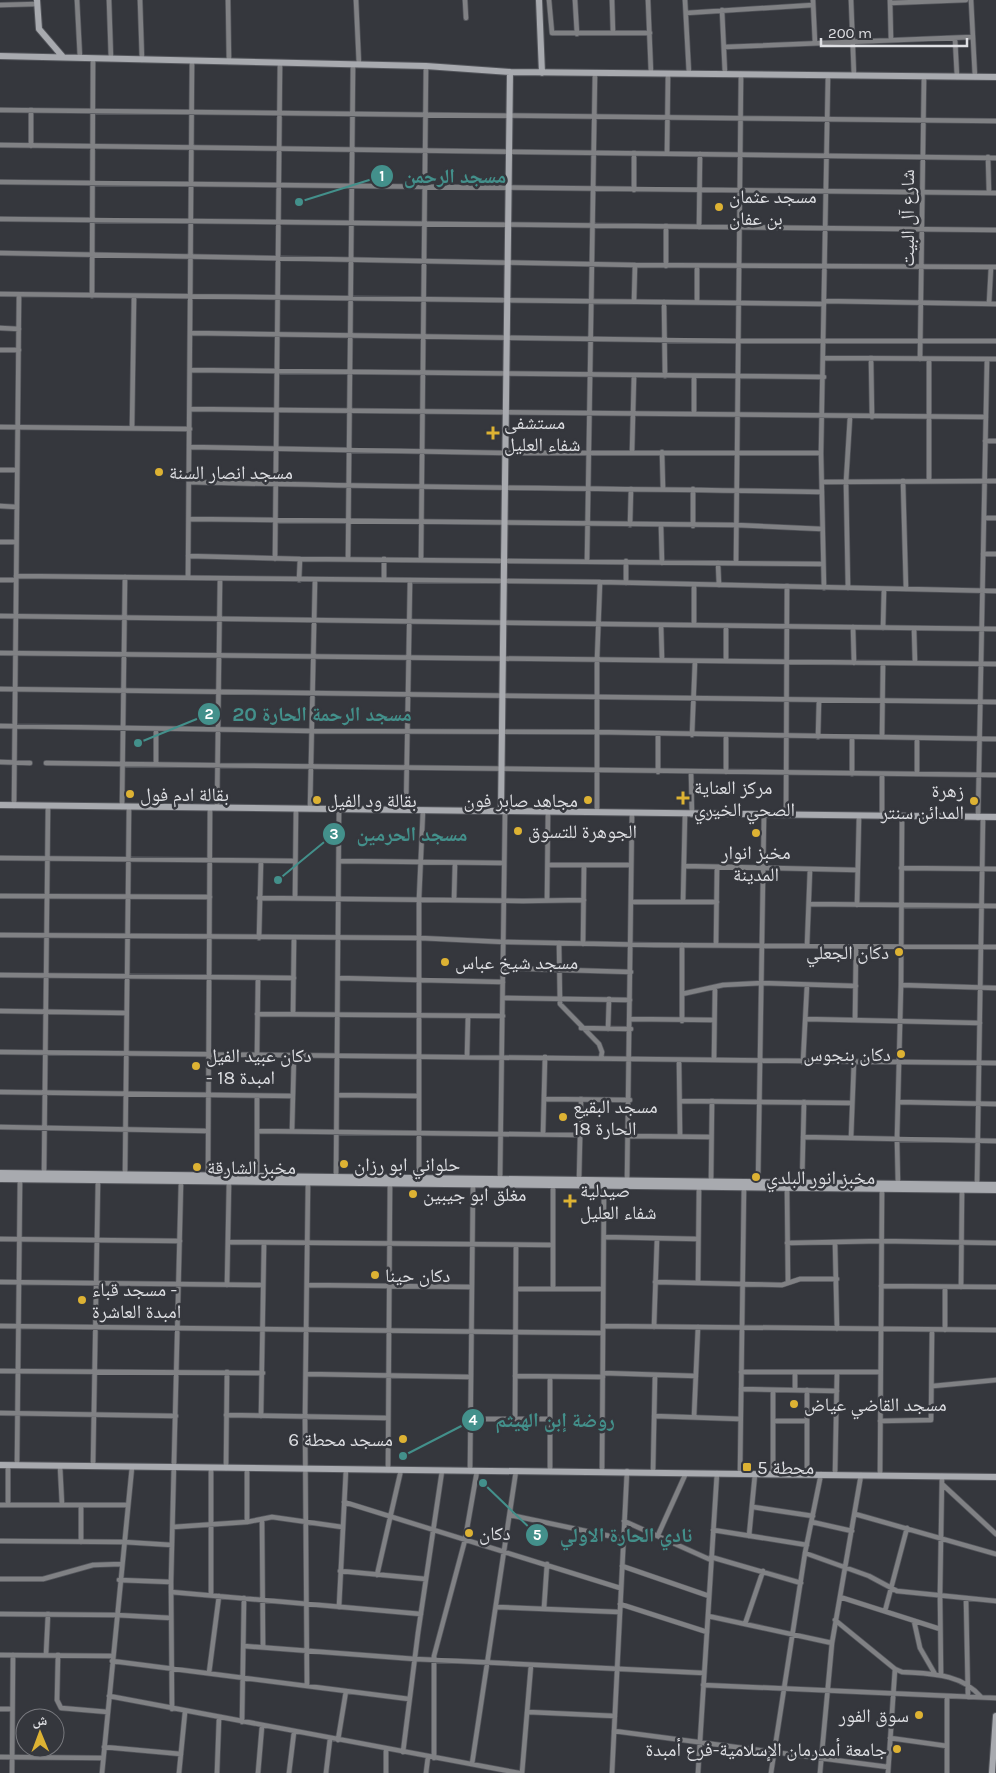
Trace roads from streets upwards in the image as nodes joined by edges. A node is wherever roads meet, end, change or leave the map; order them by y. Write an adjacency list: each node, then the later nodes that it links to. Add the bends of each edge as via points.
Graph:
1 (77, 0): 34 (street)
2 (109, 0): 36 (street)
3 (140, 0): 37 (street)
4 (228, 0): 39 (street)
5 (356, 0): 41 (street)
6 (465, 0): 22 (street)
7 (539, 0): 44 (street)
8 (549, 0): 25 (street, via 550,32)
9 (575, 0): 25 (street)
10 (612, 0): 23 (street)
11 (648, 0): 24 (street)
12 (685, 0): 21 (street)
13 (851, 0): 29 (street)
14 (966, 0): 18 (street)
15 (971, 0): 26 (street)
16 (37, 2): 19 (street); 33 (street, via 39,29)
17 (813, 2): 20 (street); 30 (street)
18 (890, 2): 28 (street)
19 (1, 4)
20 (722, 10): 21 (street); 31 (street)
21 (686, 13): 48 (street)
22 (466, 18)
23 (614, 33): 24 (street); 25 (street)
24 (650, 33): 46 (street)
25 (577, 34)
26 (972, 37): 27 (street); 55 (street)
27 (955, 38): 28 (street); 54 (street)
28 (891, 40): 29 (street)
29 (853, 42): 30 (street); 52 (street)
30 (815, 43): 31 (street)
31 (724, 47): 49 (street)
32 (0, 56): 33 (street)
33 (63, 58): 34 (street)
34 (80, 58): 35 (street)
35 (93, 59): 36 (street); 59 (street)
36 (111, 59): 37 (street)
37 (142, 60): 38 (street)
38 (192, 61): 39 (street); 60 (street)
39 (229, 62): 40 (street)
40 (280, 63): 41 (street); 61 (street)
41 (356, 65): 42 (street); 62 (street)
42 (426, 66): 43 (street); 63 (street)
43 (510, 72): 44 (street); 64 (street)
44 (542, 73): 45 (street)
45 (595, 73): 46 (street); 65 (street)
46 (651, 74): 47 (street)
47 (668, 74): 48 (street); 66 (street)
48 (689, 74): 49 (street)
49 (725, 74): 50 (street)
50 (741, 74): 51 (street); 67 (street)
51 (828, 75): 52 (street); 68 (street)
52 (854, 76): 53 (street)
53 (924, 77): 54 (street); 69 (street, شارع آل البيت)
54 (957, 77): 55 (street)
55 (974, 77): 56 (street)
56 (996, 77)
57 (0, 110): 58 (street)
58 (31, 110): 59 (street); 72 (street)
59 (93, 111): 60 (street); 73 (street)
60 (192, 111): 61 (street); 74 (street)
61 (280, 113): 62 (street); 75 (street)
62 (352, 114): 63 (street); 76 (street)
63 (426, 115): 64 (street); 77 (street)
64 (509, 115): 65 (street); 78 (street)
65 (594, 115): 66 (street); 79 (street)
66 (667, 117): 67 (street); 81 (street)
67 (740, 118): 68 (street); 83 (street)
68 (827, 118): 69 (street); 84 (street)
69 (924, 120): 70 (street); 85 (street, شارع آل البيت)
70 (996, 120)
71 (0, 145): 72 (street)
72 (31, 146): 73 (street)
73 (93, 146): 74 (street); 89 (street)
74 (193, 147): 75 (street); 92 (street)
75 (279, 148): 76 (street); 90 (street)
76 (352, 150): 77 (street); 91 (street)
77 (425, 151): 78 (street); 93 (street)
78 (509, 151): 79 (street); 94 (street)
79 (594, 153): 80 (street); 95 (street)
80 (634, 153): 81 (street); 96 (street)
81 (667, 153): 82 (street)
82 (700, 154): 83 (street); 97 (street)
83 (739, 154): 84 (street); 98 (street)
84 (826, 156): 85 (street); 99 (street)
85 (923, 156): 86 (street); 100 (street, شارع آل البيت)
86 (988, 157): 87 (street); 101 (street)
87 (996, 158)
88 (0, 182): 89 (street)
89 (93, 184): 92 (street); 104 (street)
90 (279, 184): 91 (street); 92 (street); 106 (street)
91 (352, 184): 93 (street); 107 (street)
92 (192, 185): 105 (street)
93 (425, 188): 94 (street); 108 (street)
94 (509, 188): 95 (street); 109 (street)
95 (592, 189): 96 (street); 110 (street)
96 (634, 190): 97 (street)
97 (699, 190): 98 (street); 112 (street)
98 (739, 191): 99 (street); 113 (street)
99 (826, 192): 100 (street); 114 (street)
100 (922, 193): 101 (street); 115 (street, شارع آل البيت)
101 (989, 193): 102 (street)
102 (996, 193)
103 (0, 219): 104 (street)
104 (92, 220): 105 (street); 118 (street)
105 (192, 221): 106 (street); 119 (street)
106 (278, 223): 107 (street); 120 (street)
107 (352, 223): 108 (street); 121 (street)
108 (424, 224): 109 (street); 122 (street)
109 (508, 224): 110 (street); 123 (street)
110 (592, 225): 111 (street); 124 (street)
111 (666, 226): 112 (street); 127 (street)
112 (699, 226): 113 (street)
113 (739, 228): 114 (street); 126 (street)
114 (825, 229): 115 (street); 129 (street)
115 (921, 230): 116 (street); 130 (street, شارع آل البيت)
116 (996, 230)
117 (0, 253): 118 (street)
118 (91, 255): 119 (street); 134 (street)
119 (191, 257): 120 (street); 136 (street)
120 (278, 259): 121 (street); 137 (street)
121 (351, 261): 122 (street); 138 (street)
122 (424, 261): 123 (street); 139 (street)
123 (508, 262): 124 (street); 140 (street)
124 (592, 264): 125 (street); 142 (street)
125 (635, 265): 127 (street); 141 (street)
126 (738, 265): 128 (street); 129 (street); 145 (street)
127 (666, 266): 128 (street)
128 (697, 266): 144 (street)
129 (823, 266): 130 (street); 146 (street)
130 (922, 266): 131 (street); 147 (street, شارع آل البيت)
131 (993, 267): 148 (street)
132 (0, 294): 133 (street)
133 (19, 295): 134 (street); 151 (street)
134 (92, 296): 135 (street)
135 (134, 297): 136 (street); 198 (street)
136 (191, 297): 137 (street); 152 (street)
137 (277, 298): 138 (street); 153 (street)
138 (351, 299): 139 (street); 154 (street)
139 (424, 300): 140 (street); 155 (street)
140 (508, 301): 142 (street); 156 (street)
141 (634, 301): 142 (street); 143 (street)
142 (591, 302): 157 (street)
143 (664, 302): 144 (street); 158 (street)
144 (697, 302): 145 (street)
145 (739, 302): 146 (street); 162 (street)
146 (824, 303): 147 (street); 161 (street)
147 (922, 303): 148 (street); 159 (street, شارع آل البيت)
148 (989, 304): 149 (street)
149 (996, 304)
150 (0, 328): 151 (street)
151 (19, 329): 164 (street)
152 (191, 333): 153 (street); 171 (street)
153 (277, 335): 154 (street); 172 (street)
154 (350, 336): 155 (street); 173 (street)
155 (424, 336): 156 (street); 175 (street)
156 (507, 337): 157 (street); 174 (street)
157 (591, 338): 158 (street); 176 (street)
158 (664, 339): 162 (street); 178 (street)
159 (920, 339): 160 (street); 161 (street); 167 (street, شارع آل البيت)
160 (996, 340)
161 (823, 341): 162 (street); 165 (street)
162 (738, 342): 180 (street)
163 (0, 350): 164 (street)
164 (19, 350): 197 (street)
165 (823, 358): 166 (street); 181 (street)
166 (871, 358): 167 (street); 193 (street)
167 (920, 359): 168 (street)
168 (929, 359): 169 (street); 194 (street)
169 (987, 359): 170 (street); 195 (street)
170 (996, 359)
171 (190, 370): 172 (street); 182 (street)
172 (276, 372): 173 (street); 183 (street)
173 (350, 372): 175 (street); 184 (street)
174 (507, 373): 175 (street); 176 (street); 186 (street)
175 (424, 374): 185 (street)
176 (591, 376): 177 (street); 187 (street)
177 (634, 376): 178 (street); 188 (street)
178 (665, 376): 179 (street)
179 (694, 376): 180 (street); 189 (street)
180 (737, 377): 181 (street); 190 (street)
181 (824, 377): 191 (street)
182 (190, 409): 183 (street); 199 (street)
183 (276, 411): 184 (street); 203 (street)
184 (350, 412): 185 (street); 204 (street)
185 (423, 412): 186 (street); 205 (street)
186 (507, 413): 187 (street); 209 (street)
187 (590, 413): 188 (street); 206 (street)
188 (633, 413): 189 (street); 207 (street)
189 (694, 414): 190 (street)
190 (737, 414): 191 (street); 211 (street)
191 (823, 416): 192 (street); 210 (street)
192 (850, 417): 193 (street); 220 (street)
193 (872, 417): 194 (street)
194 (929, 418): 195 (street); 215 (street)
195 (986, 418): 200 (street)
196 (0, 427): 197 (street)
197 (18, 427): 198 (street); 213 (street)
198 (132, 428): 199 (street)
199 (190, 429): 202 (street)
200 (985, 441): 201 (street); 216 (street)
201 (996, 441)
202 (190, 447): 203 (street); 218 (street)
203 (276, 448): 204 (street); 221 (street)
204 (348, 450): 205 (street); 222 (street)
205 (422, 450): 209 (street); 223 (street)
206 (590, 452): 207 (street); 209 (street); 225 (street)
207 (632, 452): 208 (street)
208 (662, 452): 211 (street); 227 (street)
209 (506, 453): 224 (street)
210 (821, 453): 211 (street); 219 (street)
211 (736, 454): 229 (street)
212 (0, 470): 213 (street)
213 (17, 470): 232 (street)
214 (903, 481): 215 (street); 220 (street); 281 (street)
215 (929, 481): 216 (street)
216 (985, 481): 217 (street); 233 (street)
217 (996, 481)
218 (189, 482): 221 (street); 235 (street)
219 (822, 482): 220 (street); 230 (street)
220 (846, 482): 279 (street)
221 (276, 484): 222 (street); 236 (street)
222 (348, 486): 223 (street); 237 (street)
223 (421, 486): 224 (street); 238 (street)
224 (505, 487): 225 (street); 239 (street)
225 (588, 489): 226 (street); 240 (street)
226 (631, 489): 227 (street); 241 (street)
227 (663, 489): 228 (street)
228 (693, 489): 229 (street); 244 (street)
229 (736, 490): 230 (street); 242 (street)
230 (822, 492): 245 (street)
231 (0, 506): 232 (street)
232 (17, 507): 247 (street)
233 (984, 518): 234 (street); 248 (street)
234 (996, 518)
235 (189, 519): 236 (street); 250 (street)
236 (276, 521): 237 (street); 251 (street)
237 (347, 522): 238 (street); 252 (street)
238 (421, 523): 239 (street); 255 (street)
239 (504, 524): 240 (street); 256 (street)
240 (588, 525): 241 (street); 257 (street)
241 (630, 525): 243 (street)
242 (736, 525): 244 (street); 245 (street); 261 (street)
243 (661, 526): 244 (street); 259 (street)
244 (693, 526)
245 (822, 529): 262 (street)
246 (0, 542): 247 (street)
247 (16, 542): 264 (street)
248 (983, 554): 249 (street); 282 (street)
249 (996, 554)
250 (188, 556): 251 (street); 265 (street)
251 (275, 558): 253 (street)
252 (348, 558): 253 (street); 254 (street)
253 (300, 559): 268 (street)
254 (384, 559): 255 (street); 270 (street)
255 (421, 560): 256 (street)
256 (504, 560): 257 (street); 272 (street)
257 (587, 561): 258 (street)
258 (626, 561): 259 (street); 274 (street)
259 (662, 563): 260 (street)
260 (718, 563): 261 (street); 276 (street)
261 (736, 563): 262 (street)
262 (822, 564): 278 (street)
263 (125, 577): 264 (street); 265 (street); 286 (street)
264 (16, 578): 267 (street); 285 (street)
265 (188, 578): 266 (street)
266 (220, 579): 268 (street); 287 (street)
267 (0, 580)
268 (299, 580): 269 (street)
269 (315, 580): 270 (street); 288 (street)
270 (384, 580): 271 (street)
271 (410, 581): 272 (street); 289 (street)
272 (504, 581): 273 (street); 290 (street)
273 (600, 582): 274 (street); 291 (street)
274 (626, 583): 275 (street)
275 (694, 585): 276 (street); 293 (street)
276 (719, 585): 277 (street)
277 (787, 586): 278 (street); 295 (street)
278 (824, 588): 279 (street)
279 (848, 588): 280 (street)
280 (884, 589): 281 (street); 297 (street)
281 (906, 589): 282 (street)
282 (982, 590): 283 (street); 299 (street)
283 (996, 591)
284 (0, 616): 285 (street)
285 (16, 616): 286 (street); 302 (street)
286 (124, 618): 287 (street); 303 (street)
287 (219, 619): 288 (street); 304 (street)
288 (315, 621): 289 (street); 305 (street)
289 (410, 621): 290 (street); 306 (street)
290 (504, 623): 291 (street); 307 (street)
291 (599, 625): 292 (street); 308 (street)
292 (661, 625): 293 (street); 309 (street)
293 (694, 625): 294 (street)
294 (726, 626): 295 (street); 311 (street)
295 (787, 626): 296 (street); 312 (street)
296 (853, 627): 297 (street); 313 (street)
297 (883, 628): 298 (street)
298 (914, 628): 299 (street); 315 (street)
299 (982, 629): 300 (street); 316 (street)
300 (996, 629)
301 (0, 653): 302 (street)
302 (15, 653): 303 (street); 319 (street)
303 (123, 655): 304 (street); 320 (street)
304 (219, 656): 305 (street); 321 (street)
305 (314, 656): 306 (street); 322 (street)
306 (409, 658): 307 (street); 323 (street)
307 (503, 660): 308 (street); 324 (street)
308 (597, 660): 309 (street); 325 (street)
309 (662, 660): 310 (street)
310 (695, 661): 311 (street); 326 (street)
311 (726, 661): 312 (street)
312 (788, 662): 313 (street); 327 (street)
313 (854, 663): 314 (street)
314 (883, 663): 315 (street); 329 (street)
315 (915, 663): 316 (street)
316 (982, 664): 317 (street); 330 (street)
317 (996, 664)
318 (0, 689): 319 (street)
319 (15, 689): 320 (street); 333 (street)
320 (123, 691): 321 (street); 334 (street)
321 (218, 692): 322 (street); 336 (street)
322 (314, 693): 323 (street); 337 (street)
323 (408, 694): 324 (street); 338 (street)
324 (502, 696): 325 (street); 339 (street)
325 (597, 697): 326 (street); 340 (street)
326 (694, 698): 327 (street); 342 (street)
327 (787, 699): 328 (street); 344 (street)
328 (819, 700): 329 (street); 345 (street)
329 (884, 700): 330 (street); 347 (street)
330 (980, 702): 331 (street); 349 (street)
331 (996, 702)
332 (0, 726): 333 (street)
333 (15, 727): 334 (street); 352 (street)
334 (122, 728): 335 (street); 355 (street)
335 (156, 729): 336 (street); 356 (street)
336 (218, 730): 337 (street); 357 (street)
337 (312, 731): 338 (street); 358 (street)
338 (406, 731): 339 (street); 359 (street)
339 (502, 732): 340 (street); 360 (street)
340 (596, 732): 341 (street); 361 (street)
341 (658, 734): 342 (street); 362 (street)
342 (692, 735): 343 (street)
343 (726, 735): 344 (street); 364 (street)
344 (786, 736): 345 (street); 365 (street)
345 (818, 737): 346 (street)
346 (852, 737): 347 (street); 366 (street)
347 (882, 737): 348 (street)
348 (917, 738): 349 (street); 368 (street)
349 (980, 739): 350 (street); 369 (street)
350 (996, 739)
351 (0, 762): 352 (street)
352 (14, 762): 353 (street); 372 (street)
353 (30, 763)
354 (46, 763): 355 (street)
355 (122, 763): 356 (street); 374 (street)
356 (156, 764): 357 (street)
357 (217, 766): 358 (street); 375 (street)
358 (311, 767): 359 (street); 377 (street)
359 (407, 767): 360 (street); 379 (street)
360 (501, 769): 361 (street); 381 (street)
361 (597, 770): 362 (street); 383 (street)
362 (658, 772): 363 (street)
363 (691, 772): 364 (street); 385 (street)
364 (726, 772): 365 (street)
365 (786, 773): 366 (street); 387 (street)
366 (852, 774): 367 (street)
367 (882, 774): 368 (street); 389 (street)
368 (917, 774): 369 (street)
369 (979, 774): 370 (street); 391 (street)
370 (996, 775)
371 (0, 806): 372 (street)
372 (14, 806): 373 (street)
373 (48, 806): 374 (street); 394 (street)
374 (125, 807): 375 (street); 395 (street)
375 (214, 808): 376 (street); 396 (street)
376 (296, 809): 377 (street); 397 (street)
377 (310, 809): 378 (street)
378 (339, 809): 379 (street); 398 (street)
379 (406, 810): 380 (street)
380 (423, 810): 381 (street); 400 (street)
381 (503, 812): 382 (street); 402 (street)
382 (548, 812): 383 (street); 403 (street)
383 (597, 812): 384 (street)
384 (632, 814): 385 (street); 405 (street)
385 (688, 814): 386 (street); 406 (street)
386 (764, 815): 387 (street); 408 (street)
387 (786, 815): 388 (street)
388 (859, 816): 389 (street); 413 (street)
389 (882, 817): 390 (street)
390 (902, 817): 391 (street); 409 (street)
391 (980, 817): 392 (street); 411 (street)
392 (996, 817)
393 (0, 858): 394 (street)
394 (47, 859): 395 (street); 415 (street)
395 (127, 860): 396 (street); 416 (street)
396 (211, 861): 399 (street); 417 (street)
397 (295, 861): 399 (street); 419 (street)
398 (340, 861): 400 (street); 420 (street)
399 (261, 862): 418 (street)
400 (421, 862): 401 (street); 421 (street)
401 (455, 863): 402 (street); 422 (street)
402 (504, 863): 425 (street)
403 (548, 865): 404 (street); 423 (street)
404 (584, 865): 405 (street); 424 (street)
405 (631, 865): 426 (street)
406 (684, 866): 407 (street); 427 (street)
407 (717, 867): 408 (street); 428 (street)
408 (764, 868): 410 (street); 448 (street)
409 (902, 868): 411 (street); 431 (street)
410 (810, 869): 413 (street); 429 (street)
411 (982, 869): 412 (street); 432 (street)
412 (996, 869)
413 (857, 870): 430 (street)
414 (0, 896): 415 (street)
415 (47, 896): 416 (street); 435 (street)
416 (127, 897): 417 (street); 436 (street)
417 (210, 897): 438 (street)
418 (260, 898): 419 (street); 439 (street)
419 (295, 898): 420 (street)
420 (339, 898): 421 (street); 437 (street)
421 (419, 899): 422 (street); 441 (street)
422 (454, 900): 425 (street)
423 (547, 900): 424 (street); 425 (street)
424 (584, 900): 444 (street)
425 (504, 901): 442 (street)
426 (632, 902): 427 (street); 445 (street)
427 (683, 902): 428 (street)
428 (717, 902): 447 (street)
429 (809, 904): 430 (street); 449 (street)
430 (857, 904): 431 (street)
431 (902, 905): 432 (street); 452 (street)
432 (981, 906): 433 (street); 453 (street)
433 (996, 906)
434 (0, 935): 435 (street)
435 (46, 936): 436 (street); 458 (street)
436 (127, 937): 438 (street); 459 (street)
437 (338, 937): 440 (street); 441 (street); 463 (street)
438 (211, 938): 439 (street); 460 (street)
439 (259, 938): 440 (street)
440 (294, 938): 462 (street)
441 (420, 938): 442 (street); 464 (street)
442 (504, 942): 443 (street); 454 (street)
443 (559, 943): 444 (street); 455 (street)
444 (583, 944): 445 (street)
445 (631, 944): 446 (street); 456 (street)
446 (682, 945): 447 (street); 473 (street)
447 (716, 945): 448 (street)
448 (762, 946): 449 (street); 466 (street)
449 (807, 946): 450 (street)
450 (856, 946): 452 (street); 470 (street)
451 (996, 946): 453 (street)
452 (900, 947): 453 (street); 468 (street)
453 (979, 947): 471 (street)
454 (504, 968): 455 (street); 465 (street)
455 (558, 970): 456 (street); 475 (street)
456 (631, 972): 477 (street)
457 (0, 975): 458 (street)
458 (46, 975): 459 (street); 479 (street)
459 (127, 976): 460 (street); 480 (street)
460 (210, 978): 461 (street); 500 (street)
461 (258, 978): 462 (street); 481 (street)
462 (294, 978): 482 (street)
463 (338, 978): 464 (street); 483 (street)
464 (420, 980): 465 (street); 484 (street)
465 (503, 982): 474 (street)
466 (762, 983): 467 (street); 469 (street); 512 (street)
467 (807, 985): 470 (street); 488 (street)
468 (901, 985): 471 (street); 492 (street)
469 (715, 986): 473 (street); 489 (street)
470 (856, 986): 490 (street)
471 (980, 988): 472 (street); 493 (street)
472 (996, 988)
473 (682, 994): 491 (street)
474 (503, 998): 475 (street); 486 (street)
475 (558, 998): 476 (street); 494 (street, via 561,1007)
476 (609, 1000): 477 (street); 495 (street)
477 (630, 1000): 487 (street)
478 (0, 1011): 479 (street)
479 (46, 1012): 480 (street); 498 (street)
480 (126, 1013): 499 (street)
481 (257, 1014): 482 (street); 501 (street)
482 (292, 1014): 483 (street)
483 (338, 1015): 484 (street); 503 (street)
484 (421, 1015): 485 (street); 504 (street)
485 (468, 1016): 486 (street); 505 (street)
486 (503, 1016): 506 (street)
487 (631, 1019): 491 (street); 496 (street)
488 (806, 1019): 490 (street); 514 (street)
489 (713, 1020): 491 (street); 510 (street)
490 (855, 1020): 492 (street)
491 (682, 1021)
492 (901, 1022): 493 (street); 515 (street)
493 (980, 1023): 516 (street)
494 (581, 1028): 495 (street); 508 (street, via 602,1048)
495 (608, 1029): 496 (street)
496 (630, 1030): 509 (street)
497 (0, 1052): 498 (street)
498 (46, 1052): 499 (street); 519 (street)
499 (126, 1053): 500 (street); 520 (street)
500 (209, 1054): 501 (street); 521 (street)
501 (257, 1055): 502 (street)
502 (294, 1055): 503 (street); 524 (street)
503 (338, 1055): 504 (street); 522 (street)
504 (420, 1057): 505 (street); 525 (street)
505 (467, 1057): 506 (street)
506 (501, 1057): 507 (street); 545 (street)
507 (545, 1058): 508 (street); 526 (street)
508 (601, 1058): 509 (street)
509 (630, 1059): 511 (street); 528 (street)
510 (714, 1059): 511 (street); 512 (street)
511 (679, 1060): 529 (street)
512 (760, 1060): 514 (street); 531 (street)
513 (854, 1061): 514 (street); 515 (street); 534 (street)
514 (803, 1062)
515 (898, 1062): 516 (street); 533 (street)
516 (978, 1063): 517 (street); 535 (street)
517 (996, 1063)
518 (0, 1092): 519 (street)
519 (44, 1093): 520 (street); 538 (street)
520 (126, 1093): 521 (street); 539 (street)
521 (210, 1095): 523 (street); 540 (street)
522 (337, 1095): 525 (street); 543 (street)
523 (256, 1096): 524 (street); 541 (street)
524 (293, 1096): 542 (street)
525 (419, 1096): 544 (street)
526 (544, 1099): 527 (street); 546 (street)
527 (581, 1099): 528 (street); 547 (street)
528 (630, 1100): 548 (street)
529 (681, 1100): 530 (street); 549 (street)
530 (712, 1101): 531 (street); 550 (street)
531 (758, 1101): 532 (street); 577 (street)
532 (804, 1102): 534 (street); 551 (street)
533 (898, 1102): 535 (street); 553 (street)
534 (852, 1104): 552 (street)
535 (978, 1104): 536 (street); 554 (street)
536 (996, 1104)
537 (0, 1127): 538 (street)
538 (44, 1128): 539 (street); 557 (street)
539 (125, 1130): 540 (street); 560 (street)
540 (208, 1131): 558 (street)
541 (257, 1131): 542 (street); 559 (street)
542 (292, 1131): 543 (street)
543 (336, 1132): 544 (street); 561 (street)
544 (419, 1132): 545 (street); 566 (street)
545 (501, 1134): 546 (street); 570 (street)
546 (543, 1134): 547 (street)
547 (580, 1135): 565 (street)
548 (629, 1136): 549 (street); 575 (street)
549 (680, 1136): 550 (street)
550 (711, 1137): 571 (street)
551 (803, 1137): 552 (street); 573 (street)
552 (851, 1138): 553 (street)
553 (897, 1139): 554 (street); 582 (street)
554 (978, 1140): 555 (street); 578 (street)
555 (996, 1140)
556 (0, 1173): 557 (street)
557 (44, 1174): 560 (street)
558 (208, 1176): 559 (street); 560 (street)
559 (257, 1177): 561 (street)
560 (125, 1178): 564 (street); 567 (street)
561 (336, 1178): 566 (street)
562 (0, 1179): 563 (street)
563 (20, 1180): 564 (street); 590 (street)
564 (98, 1180): 593 (street)
565 (579, 1180): 570 (street); 575 (street)
566 (419, 1181): 570 (street); 572 (street); 574 (street)
567 (181, 1182): 568 (street); 594 (street)
568 (229, 1182): 569 (street); 596 (street)
569 (308, 1182): 572 (street); 597 (street)
570 (500, 1182): 574 (street); 580 (street)
571 (711, 1182): 575 (street); 576 (street)
572 (390, 1183): 600 (street)
573 (802, 1183): 577 (street); 582 (street)
574 (473, 1184): 604 (street)
575 (627, 1184): 581 (street); 583 (street)
576 (744, 1185): 577 (street); 583 (street); 615 (street)
577 (758, 1185): 584 (street)
578 (977, 1185): 579 (street); 582 (street)
579 (996, 1185)
580 (553, 1186): 581 (street); 606 (street)
581 (604, 1186): 588 (street)
582 (898, 1186): 585 (street); 586 (street)
583 (699, 1187): 592 (street)
584 (787, 1188): 585 (street); 601 (street)
585 (882, 1189): 595 (street)
586 (962, 1190): 587 (street); 602 (street)
587 (996, 1190)
588 (604, 1237): 591 (street); 627 (street)
589 (0, 1239): 590 (street)
590 (20, 1239): 593 (street); 610 (street)
591 (658, 1239): 592 (street); 609 (street)
592 (698, 1239): 612 (street)
593 (96, 1240): 594 (street); 611 (street)
594 (180, 1241): 614 (street)
595 (881, 1241): 598 (street); 602 (street); 620 (street)
596 (228, 1242): 599 (street); 616 (street)
597 (309, 1242): 599 (street); 600 (street); 618 (street)
598 (836, 1242): 601 (street); 607 (street)
599 (264, 1243): 617 (street)
600 (389, 1243): 604 (street); 619 (street)
601 (787, 1243): 613 (street)
602 (962, 1243): 603 (street); 621 (street)
603 (996, 1243)
604 (472, 1244): 605 (street); 624 (street)
605 (516, 1245): 606 (street); 626 (street)
606 (553, 1245): 625 (street)
607 (837, 1279): 613 (street, via 800,1279); 637 (street)
608 (0, 1282): 610 (street)
609 (655, 1282): 612 (street); 631 (street)
610 (20, 1283): 611 (street); 629 (street)
611 (96, 1283): 614 (street); 633 (street)
612 (698, 1283): 615 (street)
613 (788, 1283): 615 (street)
614 (180, 1284): 616 (street); 635 (street)
615 (742, 1284): 634 (street)
616 (227, 1285): 617 (street)
617 (263, 1285): 636 (street)
618 (308, 1285): 619 (street); 638 (street)
619 (389, 1286): 624 (street); 643 (street)
620 (881, 1286): 622 (street); 639 (street)
621 (961, 1286): 622 (street); 623 (street)
622 (945, 1287): 641 (street)
623 (996, 1287)
624 (472, 1288): 644 (street)
625 (553, 1288): 626 (street); 627 (street)
626 (516, 1289): 645 (street)
627 (603, 1289): 630 (street)
628 (0, 1326): 629 (street)
629 (20, 1326): 633 (street); 648 (street)
630 (603, 1326): 631 (street); 646 (street)
631 (654, 1327): 632 (street)
632 (698, 1327): 634 (street); 662 (street)
633 (95, 1328): 635 (street, via 149,1326); 649 (street)
634 (743, 1328): 637 (street); 652 (street)
635 (179, 1329): 636 (street); 650 (street)
636 (263, 1329): 638 (street); 656 (street)
637 (836, 1329): 639 (street)
638 (307, 1330): 643 (street); 657 (street)
639 (880, 1330): 640 (street); 655 (street)
640 (932, 1330): 641 (street); 666 (street)
641 (944, 1330): 642 (street)
642 (996, 1330)
643 (388, 1331): 644 (street); 658 (street)
644 (471, 1332): 645 (street); 663 (street)
645 (515, 1332): 646 (street); 661 (street)
646 (603, 1333): 659 (street)
647 (0, 1371): 648 (street)
648 (19, 1371): 649 (street); 673 (street)
649 (94, 1372): 650 (street); 674 (street)
650 (177, 1372): 651 (street); 676 (street)
651 (227, 1372): 656 (street); 675 (street)
652 (741, 1372): 653 (street); 667 (street)
653 (795, 1372): 654 (street); 669 (street)
654 (837, 1372): 655 (street); 671 (street)
655 (880, 1372): 688 (street)
656 (263, 1373): 677 (street)
657 (306, 1374): 658 (street); 679 (street)
658 (388, 1375): 663 (street); 680 (street)
659 (603, 1375): 660 (street); 664 (street); 708 (street)
660 (654, 1375): 662 (street); 678 (street)
661 (515, 1376): 664 (street); 683 (street)
662 (696, 1376): 681 (street)
663 (471, 1377): 682 (street)
664 (550, 1377): 684 (street)
665 (996, 1380): 666 (street)
666 (933, 1386): 688 (street, via 931,1420)
667 (741, 1389): 668 (street); 685 (street)
668 (772, 1390): 669 (street); 686 (street)
669 (795, 1390): 670 (street)
670 (807, 1390): 671 (street); 687 (street)
671 (837, 1391): 717 (street)
672 (0, 1413): 673 (street)
673 (17, 1413): 674 (street); 691 (street)
674 (94, 1414): 676 (street); 693 (street)
675 (226, 1415): 677 (street); 697 (street)
676 (176, 1416): 695 (street)
677 (261, 1416): 679 (street)
678 (654, 1416): 681 (street); 709 (street)
679 (305, 1418): 680 (street); 699 (street)
680 (388, 1418): 701 (street)
681 (694, 1418): 685 (street)
682 (471, 1419): 683 (street); 704 (street)
683 (515, 1419): 684 (street)
684 (550, 1419): 706 (street)
685 (740, 1419): 712 (street)
686 (773, 1421): 687 (street); 714 (street)
687 (807, 1421): 715 (street)
688 (880, 1422): 719 (street)
689 (0, 1465): 690 (street)
690 (8, 1465): 691 (street); 724 (street)
691 (17, 1465): 692 (street)
692 (60, 1466): 693 (street); 725 (street)
693 (93, 1466): 694 (street)
694 (132, 1467): 695 (street); 727 (street)
695 (175, 1468): 696 (street); 739 (street)
696 (211, 1468): 697 (street); 738 (street)
697 (226, 1468): 698 (street)
698 (247, 1469): 699 (street); 735 (street)
699 (306, 1469): 700 (street); 736 (street)
700 (346, 1470): 701 (street); 722 (street)
701 (388, 1470): 702 (street)
702 (401, 1470): 703 (street); 731 (street)
703 (442, 1471): 704 (street); 742 (street)
704 (474, 1471): 705 (street); 750 (street)
705 (516, 1471): 706 (street); 729 (street)
706 (550, 1471): 708 (street)
707 (627, 1471): 708 (street); 709 (street); 734 (street)
708 (602, 1472)
709 (652, 1472): 710 (street)
710 (686, 1472): 711 (street); 746 (street)
711 (717, 1473): 712 (street); 743 (street)
712 (740, 1474): 713 (street)
713 (755, 1474): 714 (street); 728 (street)
714 (773, 1474): 715 (street)
715 (807, 1474): 716 (street)
716 (820, 1474): 717 (street); 732 (street)
717 (835, 1475): 718 (street)
718 (861, 1475): 719 (street); 730 (street)
719 (880, 1475): 721 (street)
720 (996, 1477): 721 (street)
721 (942, 1480): 745 (street); 748 (street)
722 (344, 1502): 731 (street); 740 (street)
723 (0, 1505): 724 (street)
724 (8, 1505): 725 (street)
725 (62, 1505): 726 (street)
726 (81, 1505): 727 (street); 752 (street)
727 (128, 1505): 753 (street)
728 (753, 1507): 732 (street); 747 (street)
729 (510, 1514): 749 (street); 756 (street)
730 (855, 1514): 741 (street); 744 (street)
731 (390, 1516): 742 (street); 766 (street)
732 (813, 1516): 737 (street)
733 (262, 1519): 735 (street); 736 (street); 782 (street)
734 (624, 1521): 746 (street); 749 (street)
735 (247, 1522): 738 (street)
736 (307, 1522): 740 (street); 784 (street)
737 (812, 1522): 744 (street); 755 (street)
738 (212, 1525): 739 (street); 775 (street)
739 (173, 1527): 754 (street)
740 (342, 1527): 765 (street)
741 (907, 1528): 748 (street); 773 (street)
742 (432, 1529): 750 (street); 767 (street)
743 (713, 1530): 747 (street); 759 (street)
744 (852, 1531): 763 (street)
745 (996, 1534)
746 (658, 1535): 759 (street)
747 (750, 1536): 755 (street)
748 (941, 1538): 758 (street); 776 (street)
749 (624, 1539): 762 (street)
750 (465, 1540): 756 (street); 813 (street)
751 (0, 1541): 752 (street)
752 (81, 1542): 753 (street)
753 (124, 1542): 754 (street); 760 (street)
754 (172, 1545): 770 (street)
755 (807, 1545): 757 (street)
756 (504, 1551): 761 (street); 787 (street)
757 (805, 1553): 763 (street); 771 (street)
758 (996, 1554)
759 (711, 1559): 764 (street); 778 (street)
760 (121, 1564): 768 (street, via 93,1565 43,1579); 769 (street)
761 (547, 1564): 772 (street); 788 (street)
762 (622, 1566): 772 (street); 778 (street)
763 (845, 1567): 773 (street); 779 (street)
764 (763, 1571): 771 (street); 799 (street)
765 (340, 1572): 766 (street); 786 (street)
766 (377, 1575): 767 (street)
767 (426, 1578): 793 (street)
768 (0, 1579)
769 (119, 1580): 770 (street); 794 (street)
770 (172, 1582): 774 (street)
771 (801, 1582): 802 (street)
772 (620, 1588): 785 (street)
773 (891, 1588): 776 (street, via 900,1592); 789 (street)
774 (171, 1592): 775 (street); 796 (street)
775 (211, 1595): 777 (street)
776 (940, 1595): 781 (street); 800 (street)
777 (219, 1596): 780 (street); 819 (street)
778 (709, 1596): 795 (street)
779 (840, 1597): 789 (street); 797 (street)
780 (244, 1598): 782 (street); 804 (street)
781 (966, 1598): 783 (street); 824 (street)
782 (263, 1600): 784 (street); 805 (street)
783 (996, 1601)
784 (308, 1604): 786 (street); 806 (street)
785 (620, 1604): 790 (street); 801 (street)
786 (339, 1607): 793 (street)
787 (496, 1607): 788 (street); 814 (street)
788 (544, 1608): 790 (street)
789 (885, 1611): 798 (street)
790 (619, 1612): 817 (street)
791 (0, 1614): 792 (street)
792 (48, 1614): 794 (street); 809 (street)
793 (421, 1614): 812 (street)
794 (116, 1615): 796 (street); 811 (street)
795 (708, 1616): 799 (street); 801 (street)
796 (171, 1618): 816 (street)
797 (836, 1620): 803 (street); 818 (street)
798 (914, 1621): 800 (street); 821 (street, via 920,1648)
799 (745, 1624): 802 (street)
800 (940, 1629): 822 (street)
801 (707, 1632): 820 (street)
802 (793, 1634): 803 (street); 827 (street)
803 (832, 1643): 828 (street)
804 (244, 1646): 805 (street); 823 (street)
805 (263, 1647): 806 (street)
806 (308, 1651): 812 (street); 825 (street)
807 (0, 1655): 808 (street)
808 (13, 1655): 809 (street); 838 (street)
809 (46, 1655): 810 (street)
810 (58, 1655): 811 (street); 840 (street, via 57,1700 61,1708)
811 (112, 1659): 816 (street); 831 (street)
812 (415, 1659): 813 (street); 836 (street)
813 (434, 1660): 814 (street); 865 (street)
814 (487, 1662): 815 (street); 867 (street)
815 (532, 1665): 817 (street); 842 (street)
816 (171, 1668): 819 (street); 839 (street)
817 (617, 1669): 820 (street); 843 (street)
818 (896, 1669): 821 (street); 830 (street)
819 (210, 1673): 823 (street)
820 (704, 1673): 826 (street)
821 (935, 1674): 822 (street)
822 (941, 1675): 824 (street)
823 (244, 1677): 825 (street); 846 (street)
824 (968, 1685): 833 (street); 834 (street)
825 (307, 1686): 829 (street)
826 (703, 1686): 827 (street); 854 (street)
827 (784, 1688): 828 (street); 859 (street)
828 (828, 1690): 830 (street); 866 (street)
829 (346, 1691): 836 (street); 853 (street)
830 (893, 1694): 832 (street); 851 (street)
831 (109, 1696): 839 (street); 840 (street)
832 (947, 1696): 833 (street); 855 (street)
833 (968, 1697): 834 (street)
834 (981, 1697): 835 (street)
835 (996, 1698)
836 (409, 1699): 858 (street)
837 (0, 1709): 838 (street)
838 (12, 1709): 863 (street)
839 (172, 1709): 841 (street)
840 (108, 1712): 856 (street)
841 (185, 1712): 845 (street); 860 (street)
842 (528, 1712): 843 (street); 879 (street)
843 (615, 1716): 848 (street)
844 (996, 1716): 850 (street)
845 (219, 1718): 846 (street); 873 (street)
846 (242, 1722): 847 (street)
847 (262, 1726): 849 (street); 874 (street)
848 (614, 1731): 854 (street); 880 (street)
849 (294, 1732): 852 (street); 875 (street)
850 (995, 1736): 885 (street)
851 (890, 1738): 855 (street); 868 (street)
852 (330, 1739): 853 (street); 876 (street)
853 (338, 1740): 857 (street)
854 (700, 1742): 859 (street); 881 (street)
855 (947, 1746): 884 (street)
856 (104, 1747): 860 (street); 864 (street)
857 (386, 1749): 858 (street); 877 (street)
858 (403, 1752): 861 (street)
859 (774, 1752): 866 (street); 882 (street)
860 (181, 1754): 872 (street)
861 (428, 1757): 865 (street); 878 (street)
862 (0, 1758): 863 (street)
863 (12, 1758): 864 (street); 870 (street)
864 (103, 1758): 871 (street)
865 (434, 1758): 867 (street)
866 (821, 1758): 868 (street); 883 (street)
867 (472, 1764): 869 (street)
868 (888, 1770)
869 (492, 1771): 879 (street)
870 (12, 1773)
871 (102, 1773)
872 (180, 1773)
873 (217, 1773)
874 (258, 1773)
875 (289, 1773)
876 (326, 1773)
877 (386, 1773)
878 (426, 1773)
879 (520, 1773)
880 (612, 1773)
881 (698, 1773)
882 (770, 1773)
883 (820, 1773)
884 (947, 1773)
885 (992, 1773)

